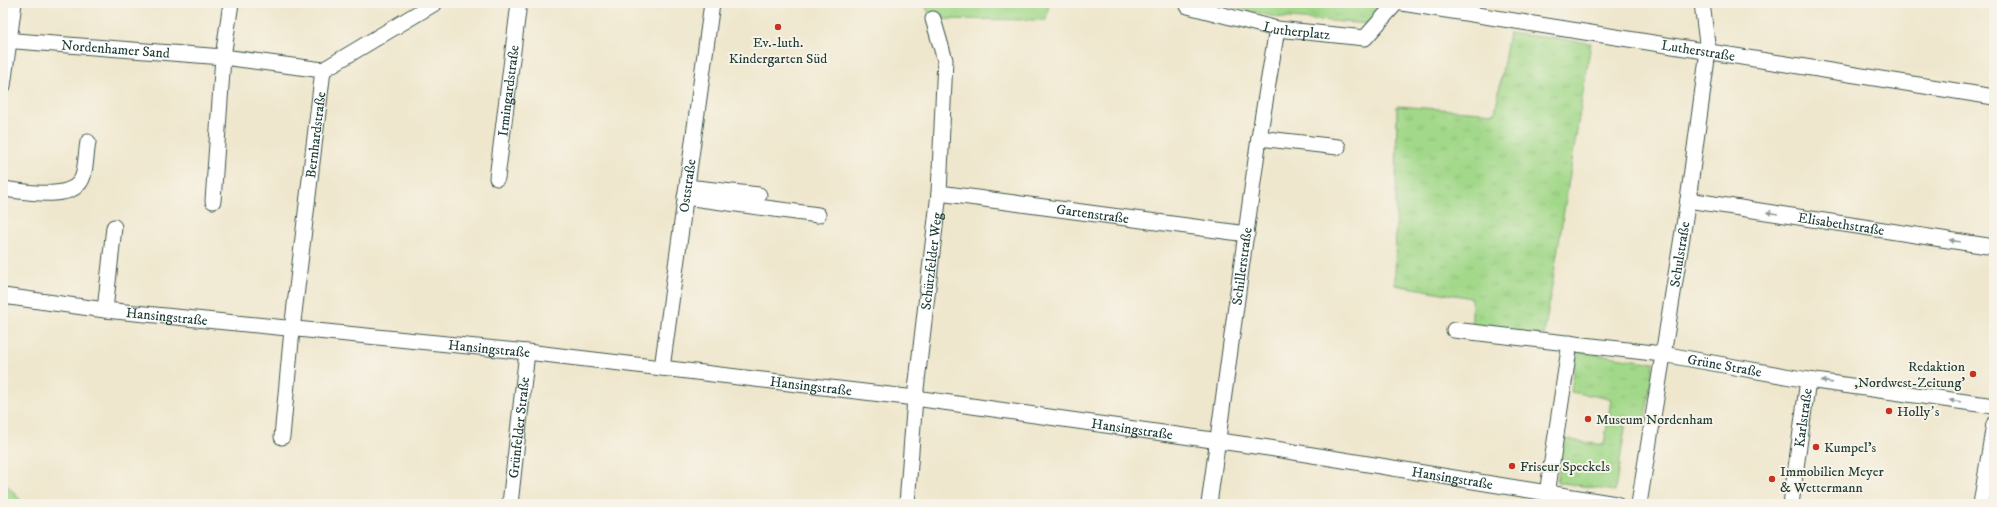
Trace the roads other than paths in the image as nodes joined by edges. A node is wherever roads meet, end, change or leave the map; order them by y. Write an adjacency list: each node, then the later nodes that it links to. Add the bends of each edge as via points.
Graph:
1 (14, 3): 12 (street)
2 (231, 3): 14 (street)
3 (435, 3): 15 (street)
4 (519, 3): 21 (street, Irmingardstraße)
5 (712, 3): 23 (street, Oststraße)
6 (1187, 3): 11 (street, Lutherplatz, via 1188,6)
7 (1396, 3): 11 (street, Lutherplatz, via 1365,38)
8 (1402, 3): 13 (street, Lutherstraße)
9 (1702, 3): 13 (street, Schulstraße)
10 (933, 19): 24 (street, Schützfelder Weg, via 944,60)
11 (1277, 29): 18 (street, Schillerstraße)
12 (6, 40): 14 (street, Nordenhamer Sand); 16 (street)
13 (1708, 51): 17 (street, Lutherstraße); 26 (street, Schulstraße)
14 (223, 57): 15 (street, Nordenhamer Sand); 27 (street)
15 (323, 70): 34 (street, Bernhardstraße)
16 (3, 86)
17 (1994, 97)
18 (1259, 138): 20 (street); 30 (street, Schillerstraße)
19 (88, 142): 22 (street, via 83,177 79,184 67,192)
20 (1338, 147)
21 (497, 178)
22 (3, 189)
23 (686, 192): 25 (street); 28 (street); 39 (street, Oststraße)
24 (938, 193): 30 (street, Gartenstraße); 41 (street, Schützfelder Weg)
25 (759, 194)
26 (1688, 200): 31 (street, Elisabethstraße, one-way to 26); 38 (street, Schulstraße)
27 (213, 202)
28 (818, 215)
29 (114, 227): 33 (street)
30 (1246, 234): 45 (street, Schillerstraße)
31 (1994, 247)
32 (3, 296): 33 (street, Hansingstraße)
33 (105, 310): 34 (street, Hansingstraße)
34 (292, 330): 37 (street, Hansingstraße); 44 (street, Bernhardstraße)
35 (1454, 330): 36 (street, Grüne Straße)
36 (1570, 343): 38 (street, Grüne Straße); 46 (street)
37 (527, 352): 39 (street, Hansingstraße); 47 (street, Grünfelder Straße)
38 (1662, 354): 40 (street, Grüne Straße); 51 (street, Schulstraße)
39 (662, 368): 41 (street, Hansingstraße)
40 (1808, 380): 42 (street, Grüne Straße, one-way to 40); 52 (street, Karlstraße)
41 (915, 398): 45 (street, Hansingstraße); 48 (street, Schützfelder Weg)
42 (1994, 406)
43 (1994, 424): 53 (street)
44 (282, 437)
45 (1218, 440): 46 (street, Hansingstraße); 49 (street, Schillerstraße)
46 (1546, 494): 50 (street, Hansingstraße)
47 (510, 504)
48 (907, 504)
49 (1209, 504)
50 (1616, 504)
51 (1639, 504)
52 (1791, 504)
53 (1981, 504)

